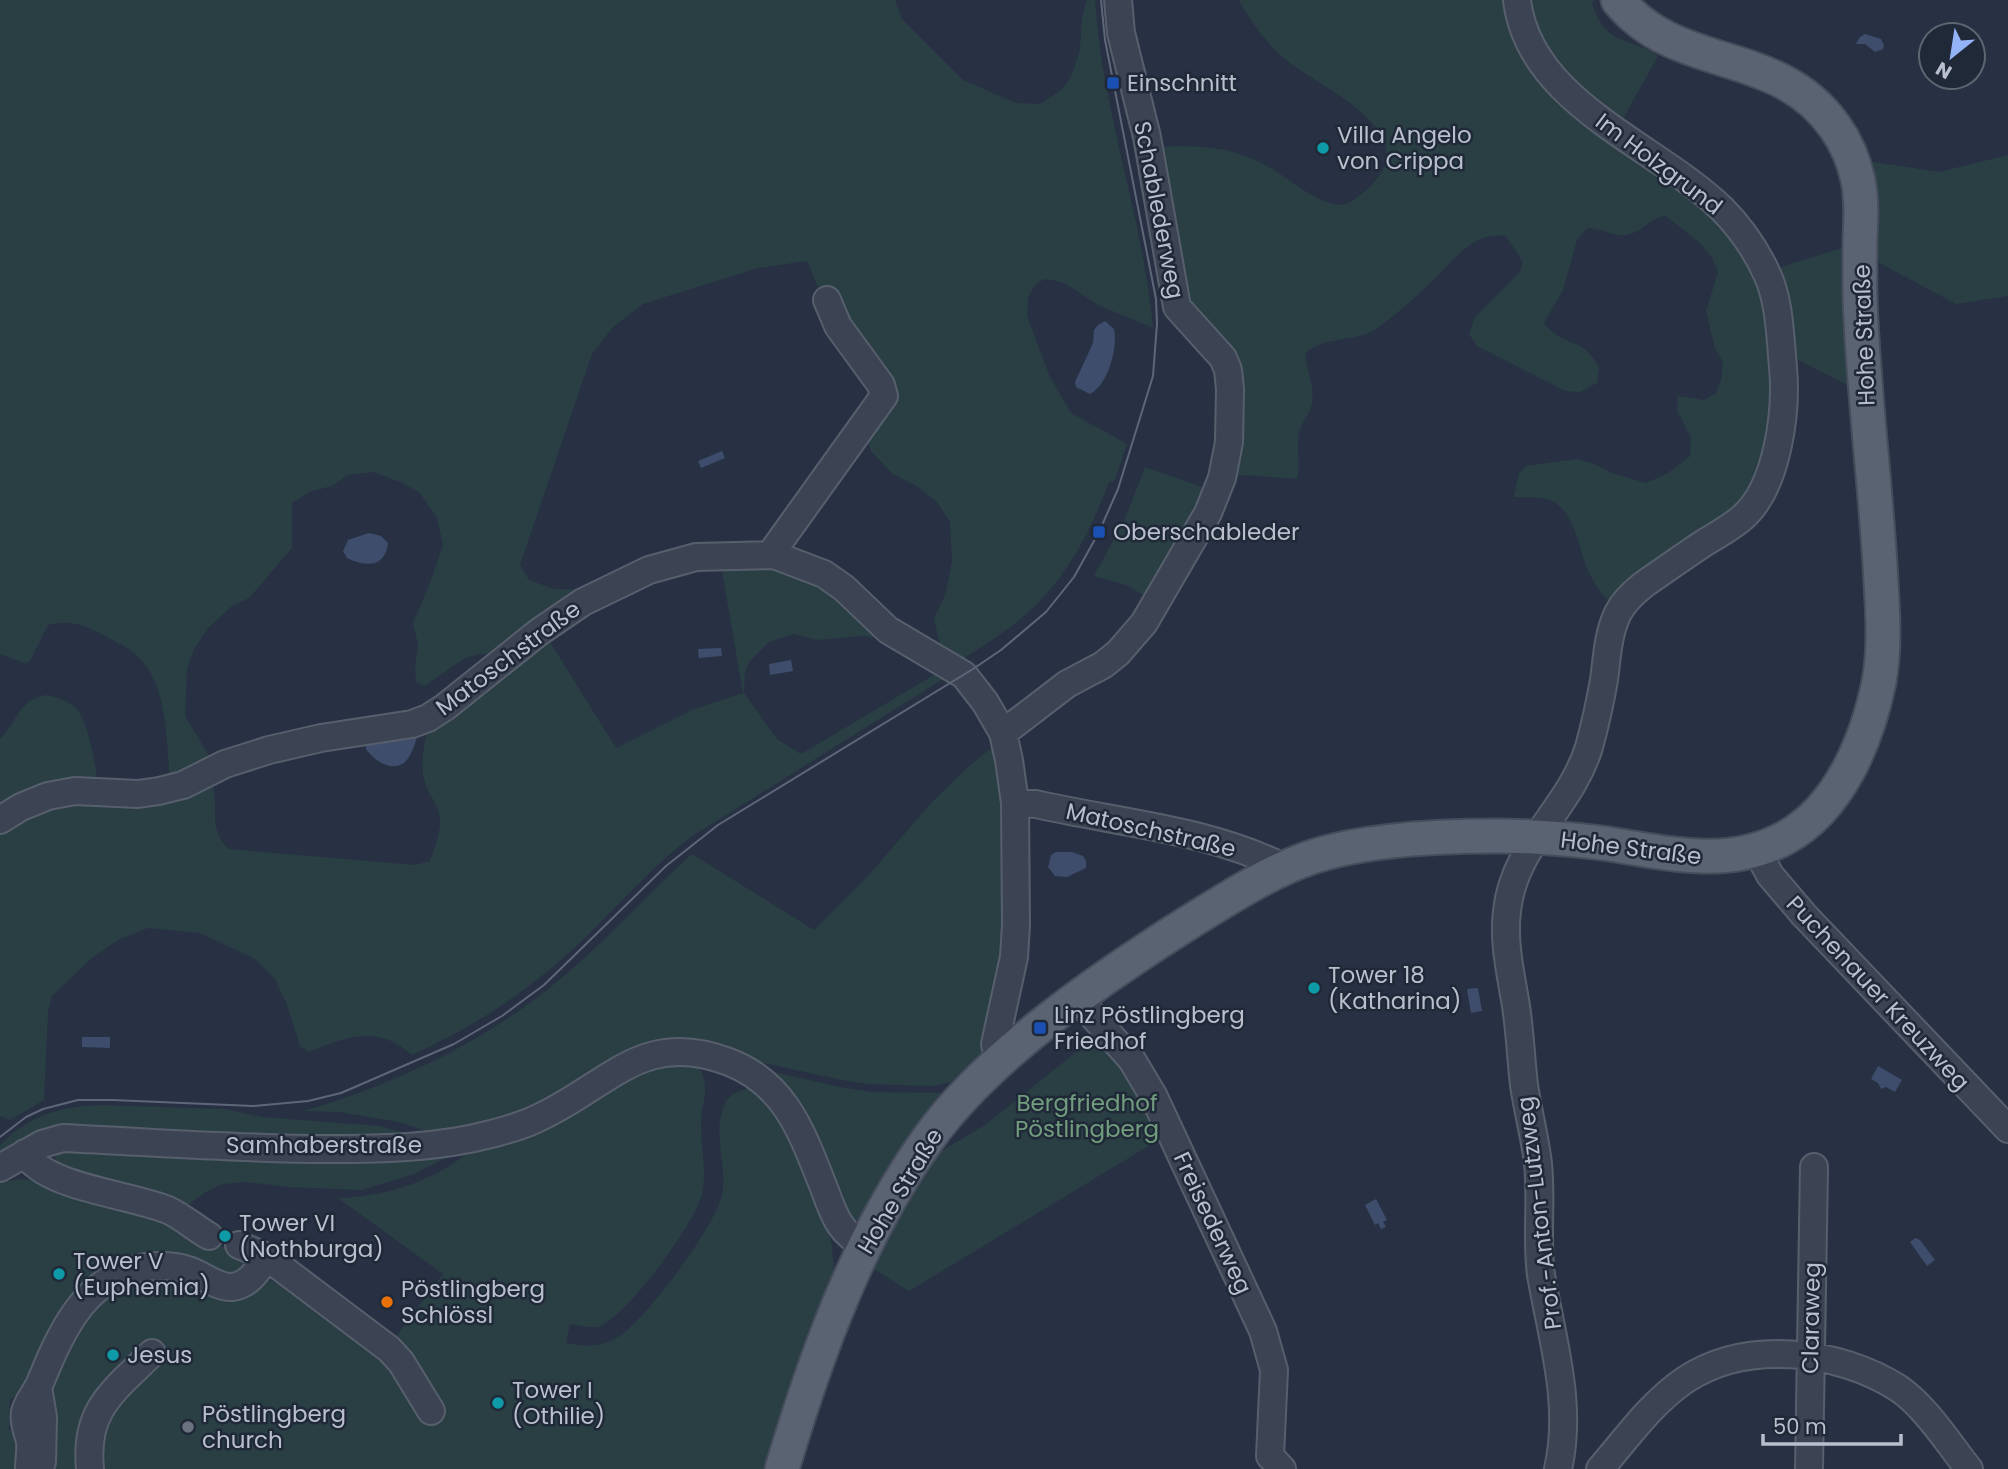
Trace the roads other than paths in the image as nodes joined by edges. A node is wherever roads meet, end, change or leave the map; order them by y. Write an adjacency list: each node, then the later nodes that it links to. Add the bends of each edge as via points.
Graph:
1 (1118, 0): 6 (street, Schablederweg, via 1177,307 1223,358 1228,370 1226,464 1192,543 1132,639 1103,665 1067,684)
2 (1517, 0): 9 (street, Im Holzgrund, via 1527,42 1550,75 1585,108 1723,209 1755,251 1775,299 1783,373 1776,451 1758,499 1744,516 1643,585 1619,612 1584,762)
3 (1618, 0): 10 (main road, Hohe Straße, via 1640,23 1666,40 1775,76 1799,90 1834,125 1858,182 1860,310 1883,622 1881,668 1862,740 1843,778 1811,819)
4 (827, 300): 5 (street, via 838,326 881,385 884,396)
5 (774, 555): 6 (street, Matoschstraße, via 824,574 888,630 964,675); 8 (street, Matoschstraße, via 696,557 649,570 583,602 445,706 412,724 269,750 159,791 75,791 48,796)
6 (1003, 733): 7 (street, Matoschstraße)
7 (1015, 803): 11 (street, Matoschstraße, via 1207,838); 13 (street, Matoschstraße, via 1014,957 995,1044)
8 (0, 820)
9 (1535, 838): 10 (main road, Hohe Straße, via 1705,857); 11 (main road, Hohe Straße, via 1380,844 1318,855); 31 (street, Prof.-Anton-Lutzweg, via 1517,871 1506,935 1538,1162 1541,1274 1563,1405)
10 (1757, 851): 14 (street, Puchenauer Kreuzweg, via 1770,875 1804,915)
11 (1284, 868): 12 (main road, Hohe Straße, via 1174,932)
12 (1078, 999): 13 (main road, Hohe Straße); 30 (street, Freisederweg, via 1132,1060 1154,1097 1263,1331 1274,1370 1269,1456)
13 (1002, 1060): 20 (main road, Hohe Straße, via 930,1136)
14 (2008, 1129)
15 (25, 1153): 17 (street, Samhaberstraße); 18 (street, via 40,1170 61,1180 167,1210); 20 (street, Samhaberstraße, via 63,1138 286,1149 391,1148 458,1141 537,1119 611,1073 657,1053 680,1050 731,1062 771,1087 804,1140 837,1222 848,1236)
16 (1814, 1167): 23 (street, Claraweg)
17 (0, 1168)
18 (209, 1236)
19 (239, 1245): 21 (street)
20 (866, 1246): 29 (main road, Hohe Straße, via 825,1340)
21 (267, 1257): 24 (street, via 242,1285 229,1288 187,1270 163,1266 139,1268 101,1286 68,1322); 25 (street, via 389,1349)
22 (152, 1353): 28 (street, via 100,1407 91,1428)
23 (1811, 1356): 32 (street, via 1751,1357 1698,1372 1651,1409); 33 (street, Claraweg); 34 (street, via 1859,1370 1899,1389)
24 (38, 1387): 26 (street, via 25,1409); 27 (street)
25 (431, 1411)
26 (29, 1469)
27 (42, 1469)
28 (90, 1469)
29 (782, 1469)
30 (1282, 1469)
31 (1558, 1469)
32 (1600, 1469)
33 (1809, 1469)
34 (1969, 1469)

